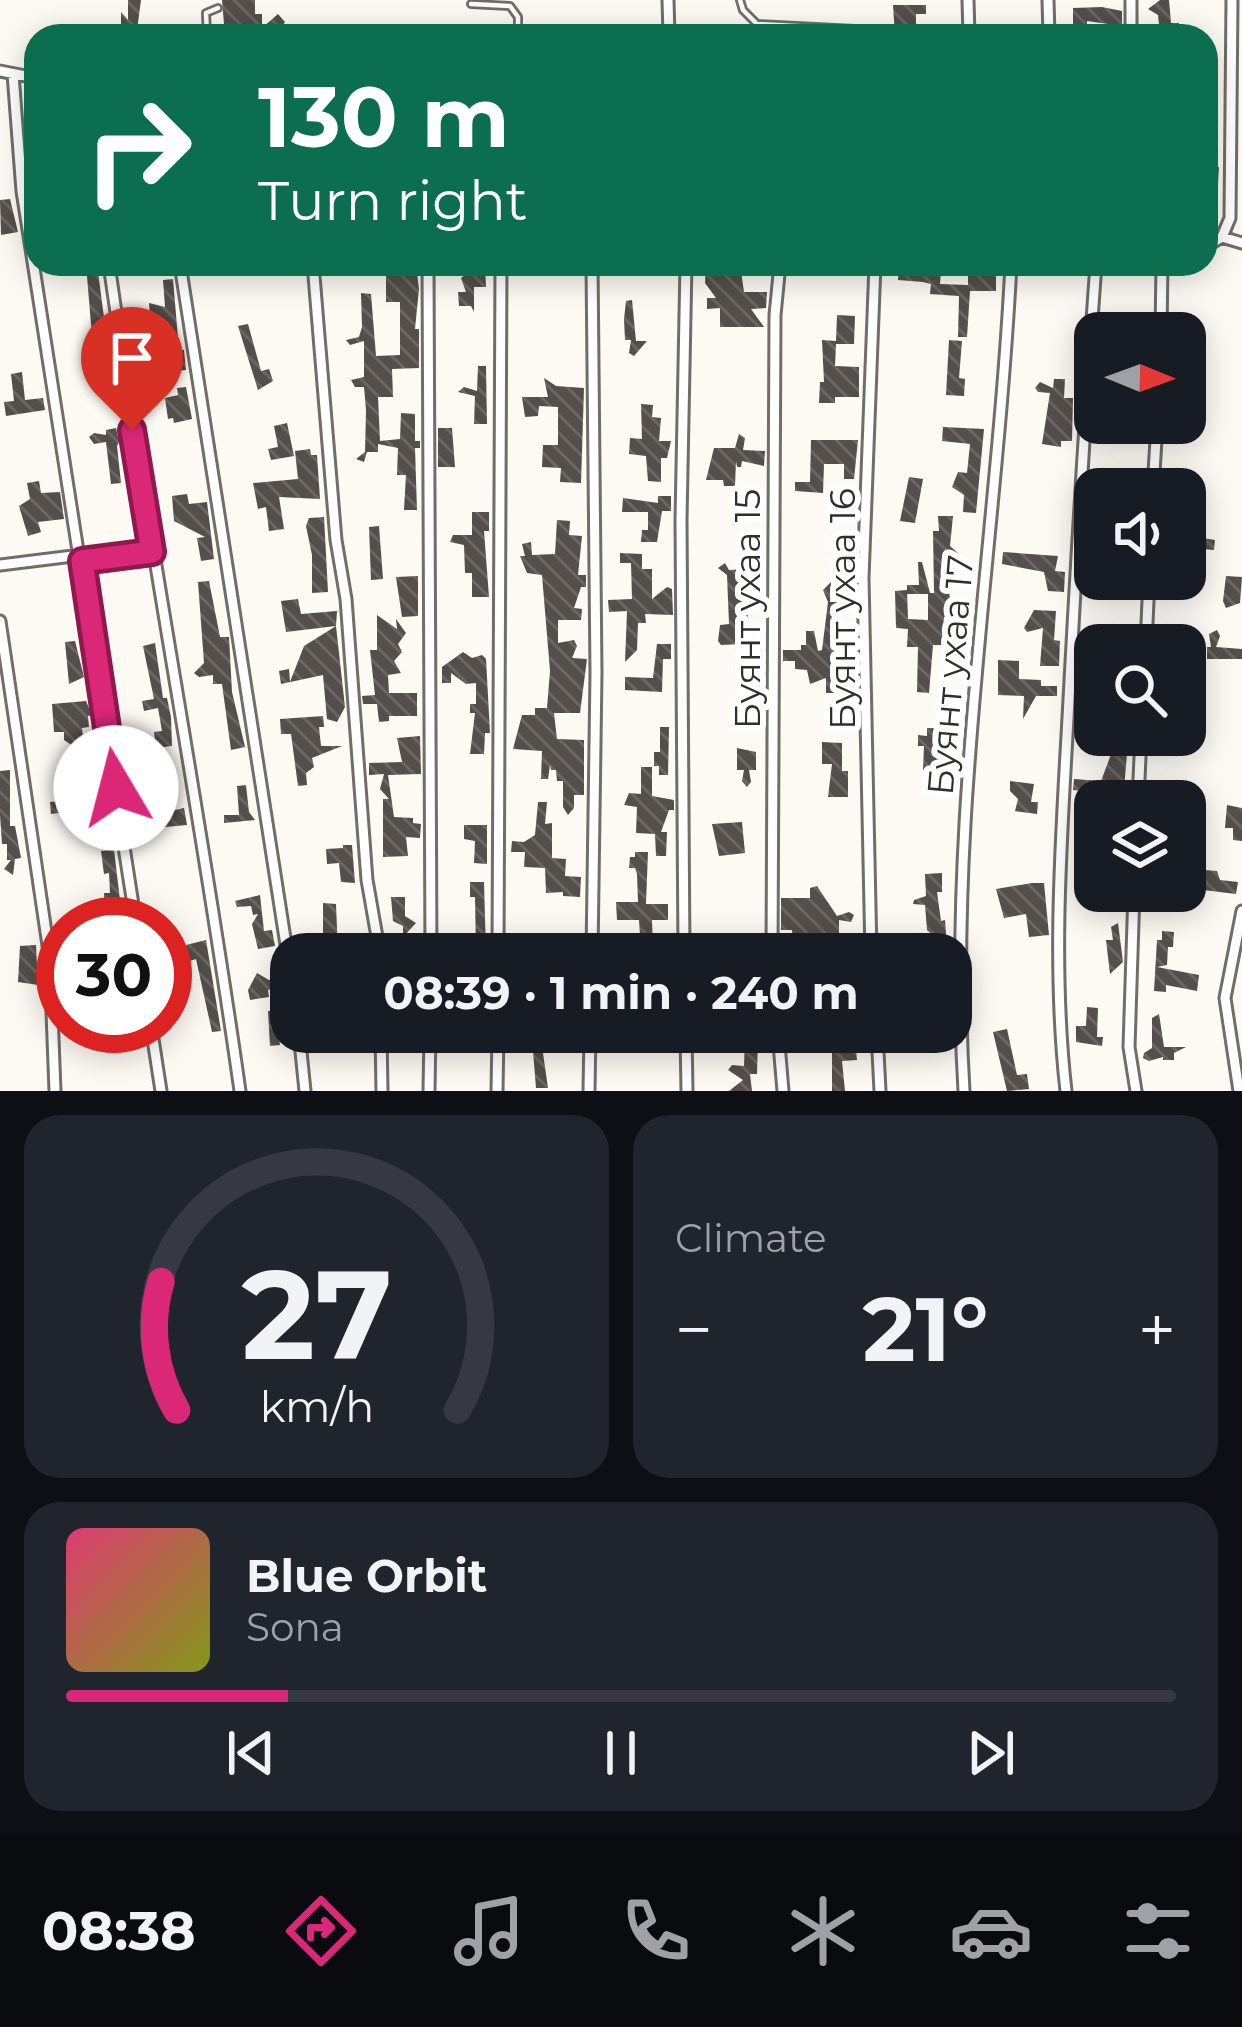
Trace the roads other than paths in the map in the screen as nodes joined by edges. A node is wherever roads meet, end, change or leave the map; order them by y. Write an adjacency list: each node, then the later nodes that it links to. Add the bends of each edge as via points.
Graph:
1 (740, 0): 7 (lane)
2 (1232, 0): 12 (street, via 1230,218)
3 (471, 4): 6 (lane, via 510,6)
4 (218, 8): 5 (lane, via 206,13)
5 (206, 24)
6 (518, 24)
7 (757, 24)
8 (0, 71): 9 (street)
9 (13, 74): 10 (street); 11 (street)
10 (24, 75)
11 (24, 203)
12 (1222, 237): 13 (street); 14 (street)
13 (1218, 239)
14 (1242, 243)
15 (36, 276): 30 (street)
16 (111, 276): 29 (street)
17 (182, 276): 36 (street)
18 (314, 276): 37 (street)
19 (428, 276): 38 (street)
20 (501, 276): 39 (street)
21 (592, 276): 40 (street)
22 (686, 276): 41 (street)
23 (779, 276): 42 (street, Буянт ухаа 15)
24 (875, 276): 43 (street, Буянт ухаа 16, via 863,578)
25 (1010, 276): 64 (street, Буянт ухаа 17, via 965,792)
26 (1095, 276): 65 (street, via 1061,849)
27 (1162, 276): 28 (street)
28 (1161, 312)
29 (152, 552): 30 (street); 55 (street)
30 (82, 558): 31 (street); 33 (street)
31 (0, 565)
32 (0, 621): 53 (street, via 50,959)
33 (132, 897)
34 (1242, 911): 67 (street, via 1225,998)
35 (1133, 912): 66 (street, via 1129,1047)
36 (284, 933)
37 (376, 933)
38 (431, 933)
39 (499, 933)
40 (592, 933)
41 (684, 933)
42 (772, 933)
43 (871, 933)
44 (155, 1053): 54 (street)
45 (300, 1053): 56 (street)
46 (381, 1053): 57 (street)
47 (430, 1053): 58 (street)
48 (498, 1053): 59 (street)
49 (590, 1053): 60 (street)
50 (687, 1053): 61 (street)
51 (780, 1053): 62 (street)
52 (878, 1053): 63 (street)
53 (55, 1091)
54 (161, 1091)
55 (240, 1091)
56 (305, 1091)
57 (382, 1091)
58 (429, 1091)
59 (497, 1091)
60 (589, 1091)
61 (688, 1091)
62 (783, 1091)
63 (880, 1091)
64 (964, 1091)
65 (1066, 1091)
66 (1136, 1091)
67 (1240, 1091)

